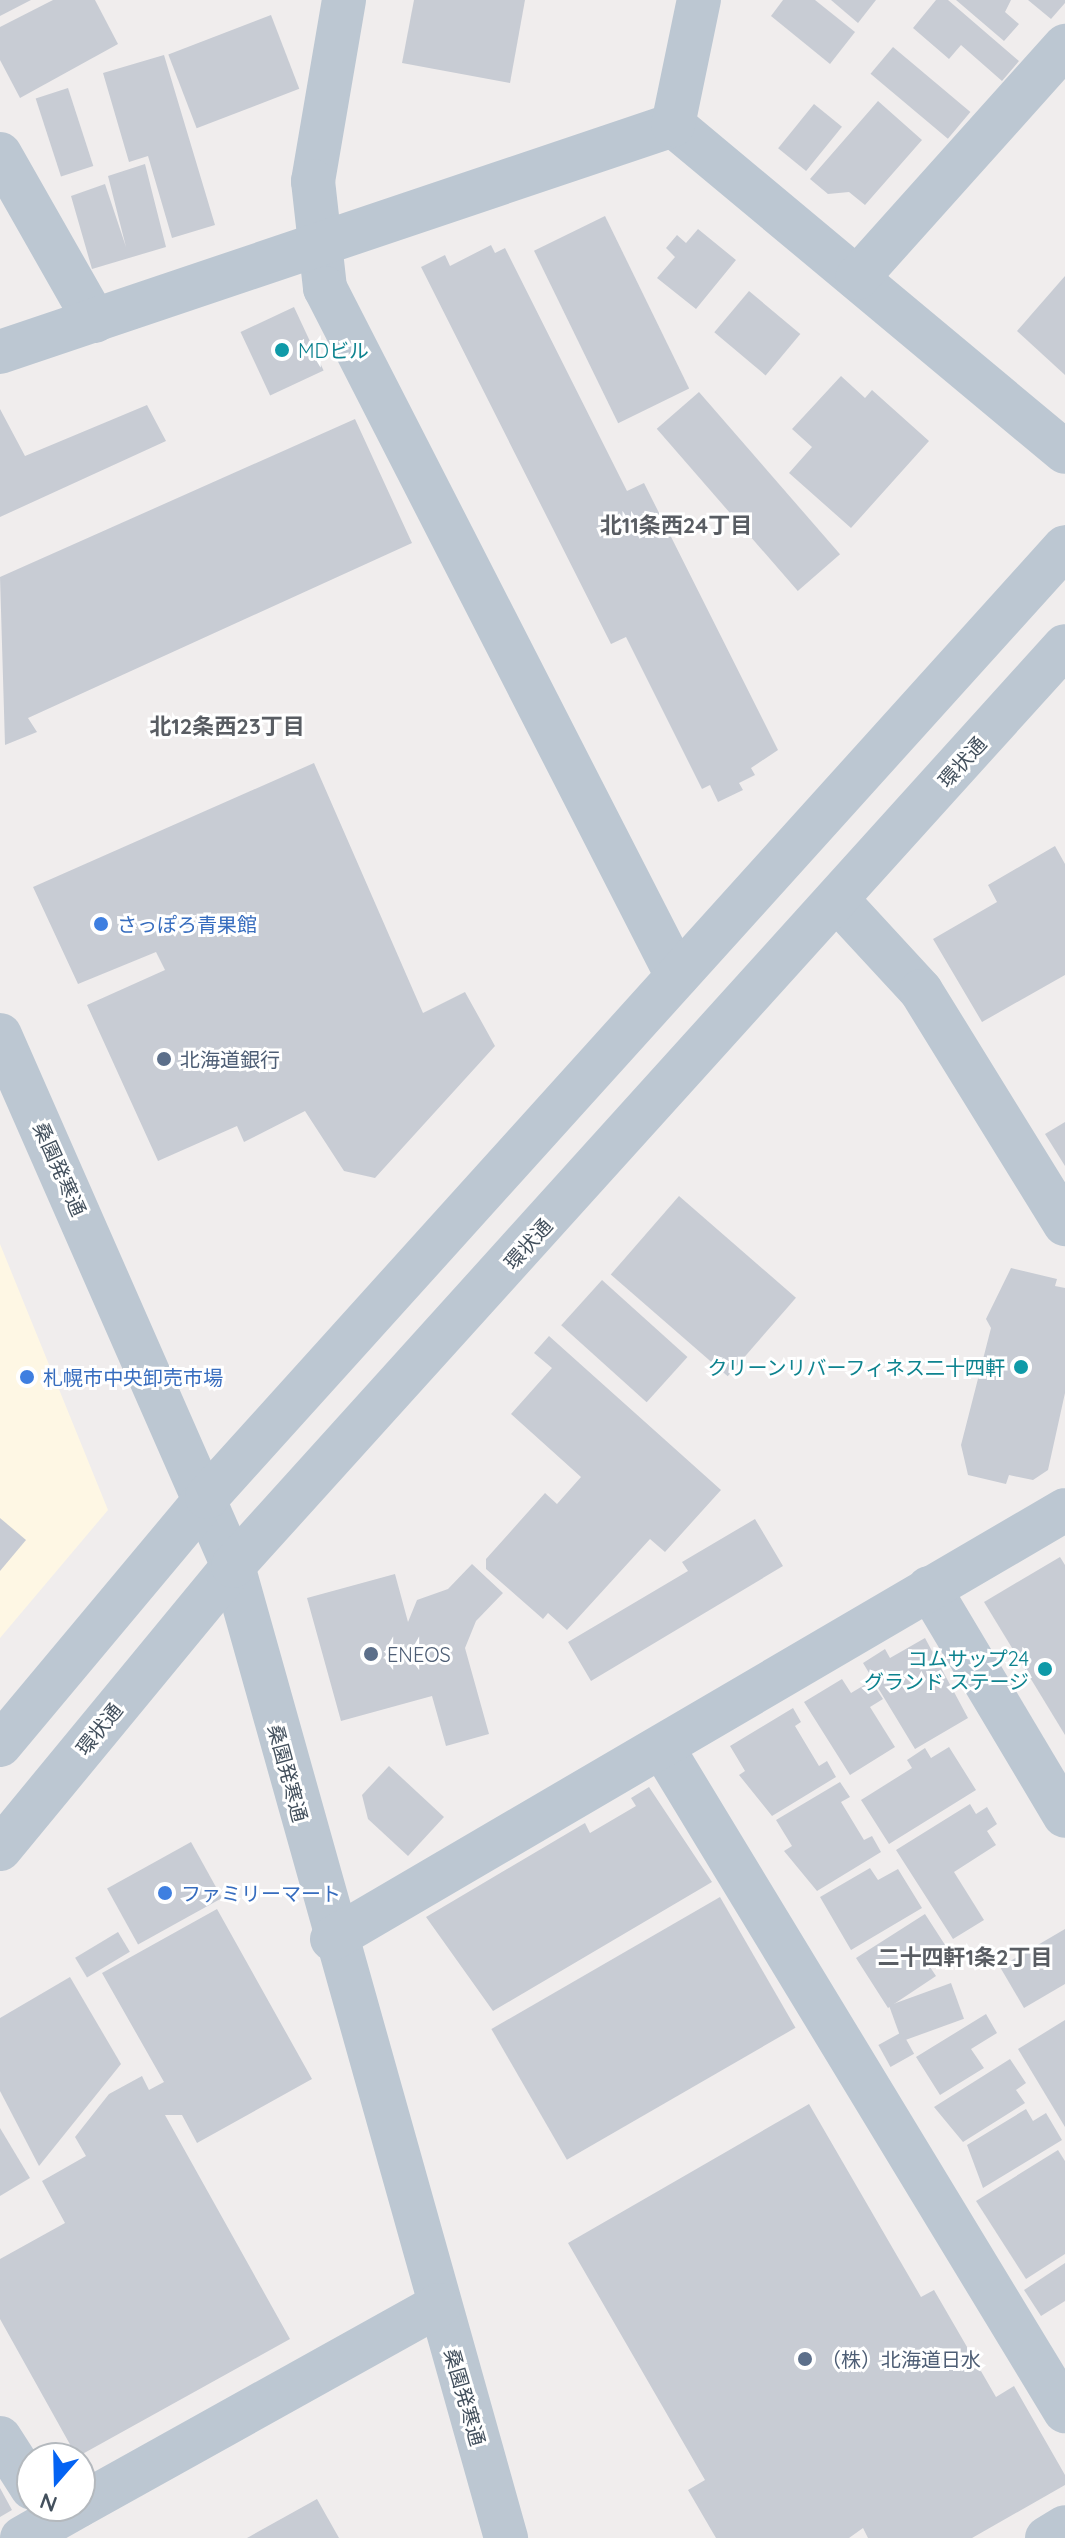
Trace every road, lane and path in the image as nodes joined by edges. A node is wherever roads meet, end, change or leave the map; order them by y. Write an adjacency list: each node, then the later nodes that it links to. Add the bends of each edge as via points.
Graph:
1 (344, 0): 6 (street, via 313,181)
2 (699, 0): 4 (street)
3 (1065, 46): 7 (street)
4 (673, 125): 6 (street); 7 (street)
5 (0, 154): 8 (street)
6 (317, 244): 8 (street); 14 (street, via 325,288)
7 (857, 278): 10 (street)
8 (95, 321): 9 (street)
9 (0, 352)
10 (1065, 452)
11 (1065, 547): 14 (street)
12 (1065, 646): 13 (street, 環状通)
13 (838, 901): 16 (street, via 921,991); 19 (street, 環状通)
14 (677, 976): 17 (street)
15 (5, 1057): 17 (street, 桑園発寒通)
16 (1065, 1224)
17 (207, 1497): 19 (street, 桑園発寒通); 21 (street)
18 (1065, 1510): 20 (street)
19 (233, 1566): 24 (street, 環状通); 25 (street, 桑園発寒通)
20 (929, 1588): 22 (street); 23 (street)
21 (0, 1745)
22 (662, 1747): 25 (street); 27 (street)
23 (1065, 1816)
24 (0, 1849)
25 (332, 1939): 26 (street, 桑園発寒通)
26 (439, 2305): 30 (street); 32 (street, 桑園発寒通)
27 (1065, 2411)
28 (0, 2438): 29 (street)
29 (16, 2461)
30 (96, 2487)
31 (1065, 2527): 33 (street)
32 (506, 2538)
33 (1047, 2538)

